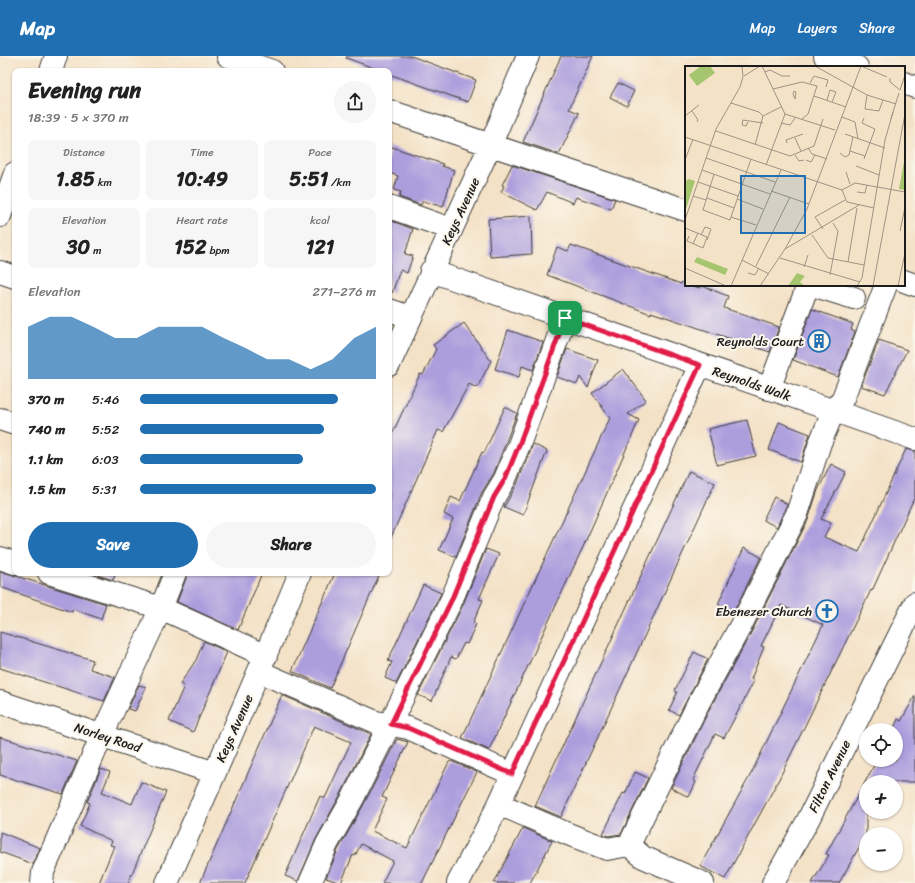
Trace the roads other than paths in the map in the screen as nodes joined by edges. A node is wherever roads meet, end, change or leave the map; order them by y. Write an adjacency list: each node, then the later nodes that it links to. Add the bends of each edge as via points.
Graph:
1 (56, 56): 6 (street)
2 (228, 56): 7 (street)
3 (825, 56): 5 (street)
4 (521, 58): 11 (street, Keys Avenue)
5 (854, 66)
6 (52, 68)
7 (263, 68)
8 (905, 83): 9 (street)
9 (915, 87)
10 (392, 112): 11 (street)
11 (490, 146): 14 (street); 16 (street, Keys Avenue)
12 (11, 177): 15 (street)
13 (392, 208): 16 (street)
14 (685, 210)
15 (0, 216)
16 (452, 229): 17 (street, Keys Avenue)
17 (431, 271): 27 (street, Keys Avenue); 28 (street, Reynolds Walk)
18 (0, 272): 19 (street)
19 (12, 276)
20 (905, 281): 21 (street)
21 (915, 285)
22 (808, 286): 31 (street)
23 (815, 286): 25 (street)
24 (886, 286): 32 (street, via 843,398)
25 (854, 298)
26 (392, 311): 27 (street)
27 (410, 317): 29 (street, Keys Avenue)
28 (565, 318): 30 (street, Reynolds Walk); 45 (street, via 505,479 494,497 451,601)
29 (392, 358)
30 (700, 365): 31 (street, Reynolds Walk); 48 (street)
31 (769, 389): 32 (street, Reynolds Walk)
32 (834, 410): 35 (street, Reynolds Walk); 50 (street, via 808,476 797,514)
33 (0, 419): 34 (street)
34 (12, 423)
35 (915, 439)
36 (0, 558): 37 (street)
37 (12, 561)
38 (59, 576): 42 (street)
39 (174, 576): 42 (street)
40 (299, 576): 43 (street, Keys Avenue)
41 (915, 603): 56 (street, Filton Avenue, via 808,820)
42 (161, 608): 43 (street); 46 (street)
43 (263, 664): 45 (street, via 376,722); 47 (street, Keys Avenue)
44 (0, 702): 46 (street, Norley Road)
45 (391, 724): 48 (street, via 408,728); 53 (street, via 354,798 326,844)
46 (102, 735): 47 (street, Norley Road); 51 (street, via 43,872)
47 (215, 773): 52 (street, Keys Avenue)
48 (512, 774): 49 (street)
49 (499, 804): 50 (street, via 607,849); 54 (street)
50 (629, 845): 55 (street, via 643,857)
51 (42, 883)
52 (167, 883)
53 (310, 883)
54 (458, 883)
55 (703, 883)
56 (773, 883)

